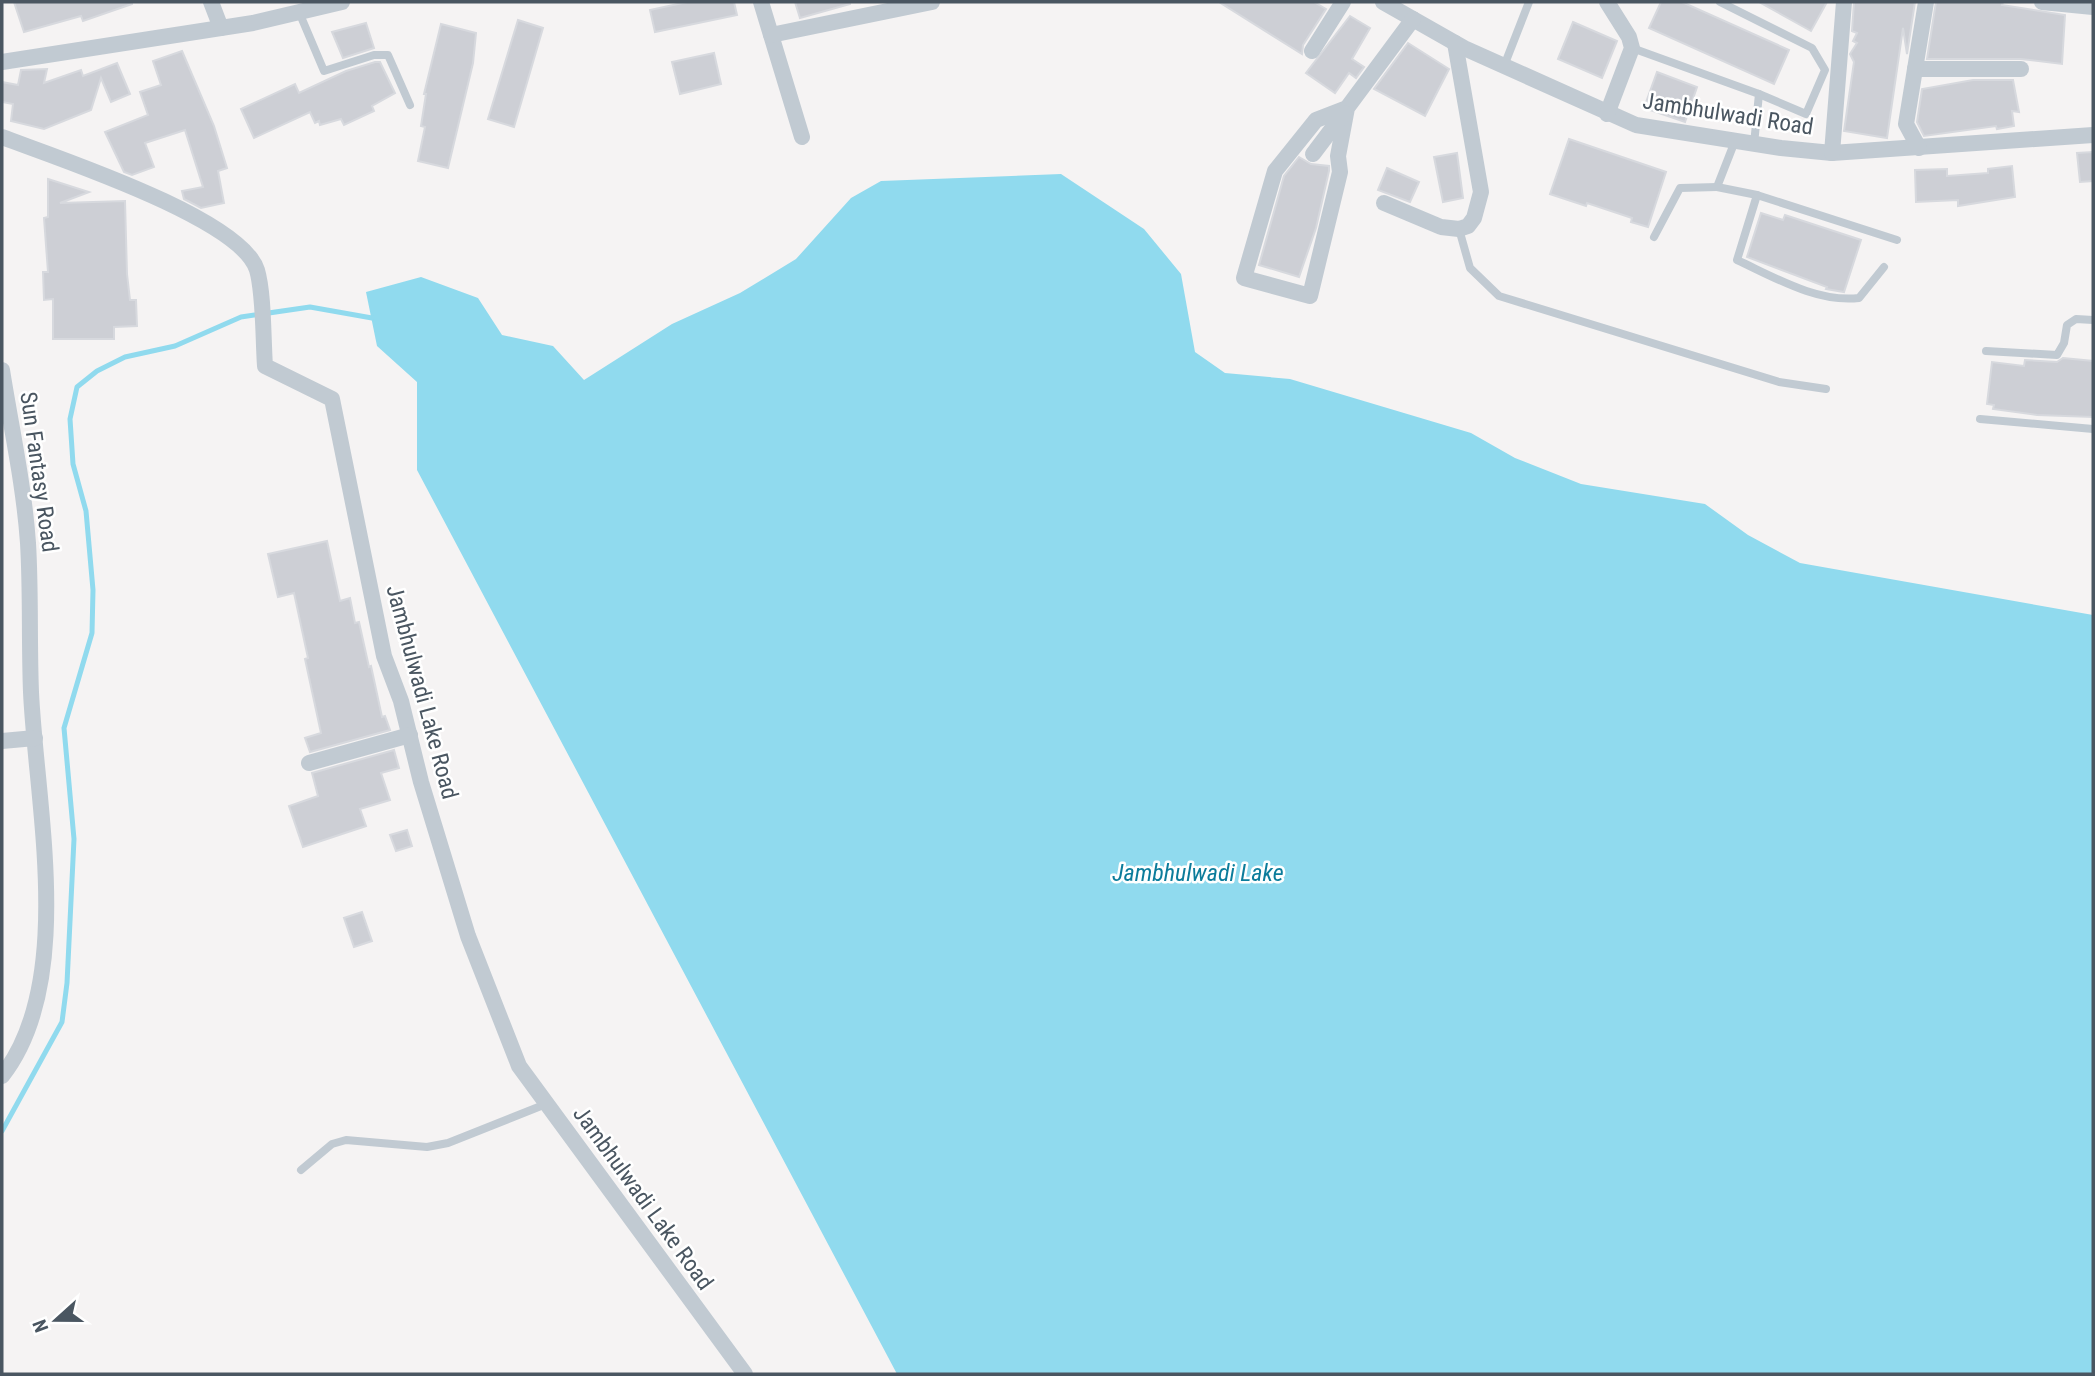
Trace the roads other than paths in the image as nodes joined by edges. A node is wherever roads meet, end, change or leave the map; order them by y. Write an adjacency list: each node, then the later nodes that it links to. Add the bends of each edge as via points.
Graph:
1 (211, 2): 16 (street)
2 (342, 2): 14 (street)
3 (761, 2): 17 (street)
4 (932, 2): 17 (street)
5 (1343, 2): 20 (street)
6 (1383, 2): 15 (street, Jambhulwadi Road)
7 (1529, 2): 22 (lane)
8 (1606, 2): 19 (street)
9 (1720, 2): 25 (lane, via 1812,48 1825,70 1806,114)
10 (1844, 2): 35 (street)
11 (1926, 2): 23 (street)
12 (2042, 2): 13 (street)
13 (2093, 7)
14 (299, 12): 16 (street); 26 (lane, via 324,71 388,55)
15 (1413, 19): 18 (street, Jambhulwadi Road); 27 (street)
16 (221, 28): 21 (street)
17 (771, 35): 30 (street)
18 (1455, 43): 22 (street, Jambhulwadi Road); 40 (street, via 1481,192 1474,218)
19 (1632, 48): 25 (lane); 28 (street)
20 (1312, 51)
21 (2, 62)
22 (1504, 66): 28 (street, Jambhulwadi Road)
23 (1915, 69): 24 (street); 34 (street, via 1906,124)
24 (2021, 69)
25 (1759, 94): 33 (lane)
26 (410, 105)
27 (1347, 108): 27 (street, via 1316,120 1275,171 1244,278 1310,296 1340,172 1338,156); 36 (street)
28 (1607, 114): 32 (street, Jambhulwadi Road, via 1636,125)
29 (2093, 135): 34 (street, Jambhulwadi Road)
30 (802, 137)
31 (2, 138): 50 (street, Jambhulwadi Lake Road, via 153,196 232,238 257,269 265,366 332,399 384,656)
32 (1735, 141): 33 (street, Jambhulwadi Road); 37 (lane)
33 (1754, 144): 35 (street, Jambhulwadi Road)
34 (1919, 148): 35 (street, Jambhulwadi Road)
35 (1832, 153)
36 (1313, 155)
37 (1717, 187): 38 (lane); 41 (lane, via 1681,188)
38 (1756, 195): 42 (lane); 43 (lane, via 1737,260 1839,300 1859,298)
39 (1384, 203): 40 (street, via 1441,227)
40 (1459, 229): 47 (lane, via 1470,268 1499,296 1779,382)
41 (1654, 237)
42 (1897, 240)
43 (1884, 267)
44 (2093, 320): 45 (lane, via 2076,318 2067,325 2057,355)
45 (1986, 351)
46 (2, 370): 51 (street, Sun Fantasy Road, via 28,542)
47 (1826, 389)
48 (1980, 419): 49 (lane)
49 (2093, 429)
50 (410, 735): 53 (street); 55 (street, Jambhulwadi Lake Road, via 468,936 519,1066)
51 (35, 738): 52 (street); 54 (street, Sun Fantasy Road, via 45,852 40,995)
52 (2, 741)
53 (309, 764)
54 (2, 1076)
55 (546, 1104): 56 (lane, via 427,1147 346,1140 332,1144); 57 (street, Jambhulwadi Lake Road)
56 (301, 1170)
57 (745, 1374)

